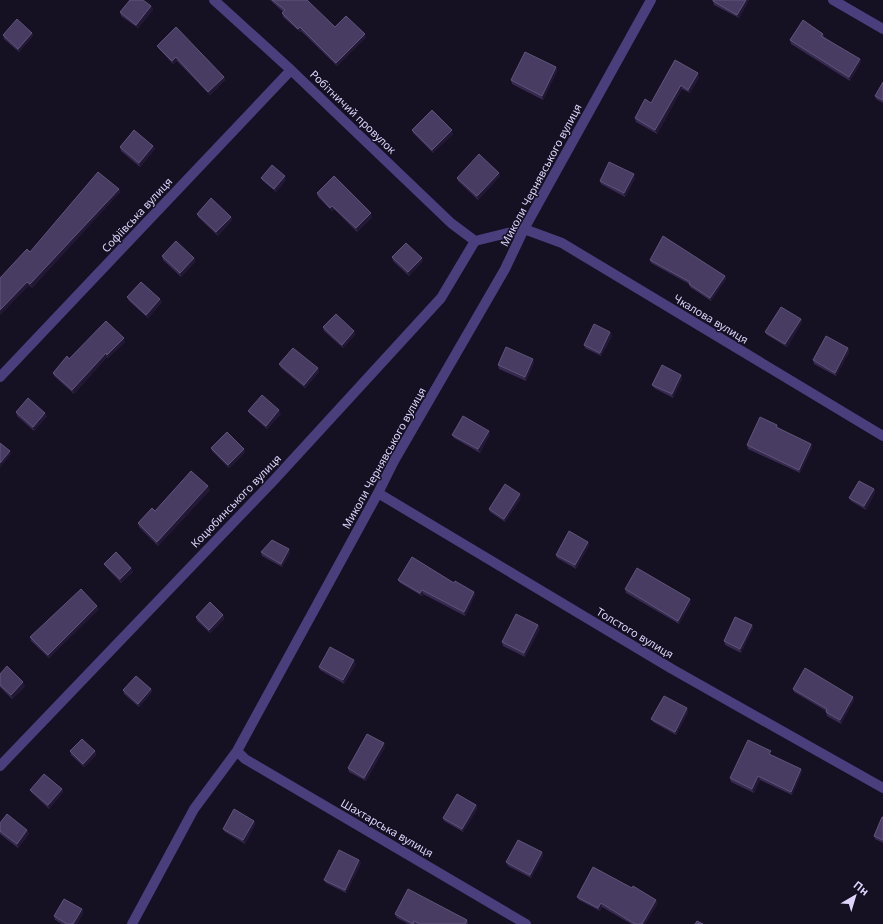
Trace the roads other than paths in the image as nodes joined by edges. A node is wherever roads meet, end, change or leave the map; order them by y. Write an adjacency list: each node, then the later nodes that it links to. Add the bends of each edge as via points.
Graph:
1 (214, 0): 5 (street, Робітничий провулок)
2 (651, 0): 6 (street, Миколи Чернявського вулиця)
3 (833, 0): 4 (street)
4 (883, 29)
5 (291, 70): 7 (street, Робітничий провулок, via 451,223); 8 (street, Софіївська вулиця)
6 (524, 229): 7 (street); 9 (street, Чкалова вулиця, via 562,243); 10 (street, Миколи Чернявського вулиця, via 505,269)
7 (475, 241): 12 (street, Коцюбинського вулиця, via 435,303 275,479)
8 (0, 377)
9 (883, 436)
10 (378, 493): 11 (street, Миколи Чернявського вулиця); 13 (street, Толстого вулиця, via 672,669)
11 (237, 751): 14 (street, Миколи Чернявського вулиця, via 194,810); 15 (street, Шахтарська вулиця, via 252,763)
12 (0, 766)
13 (883, 788)
14 (132, 924)
15 (526, 924)

